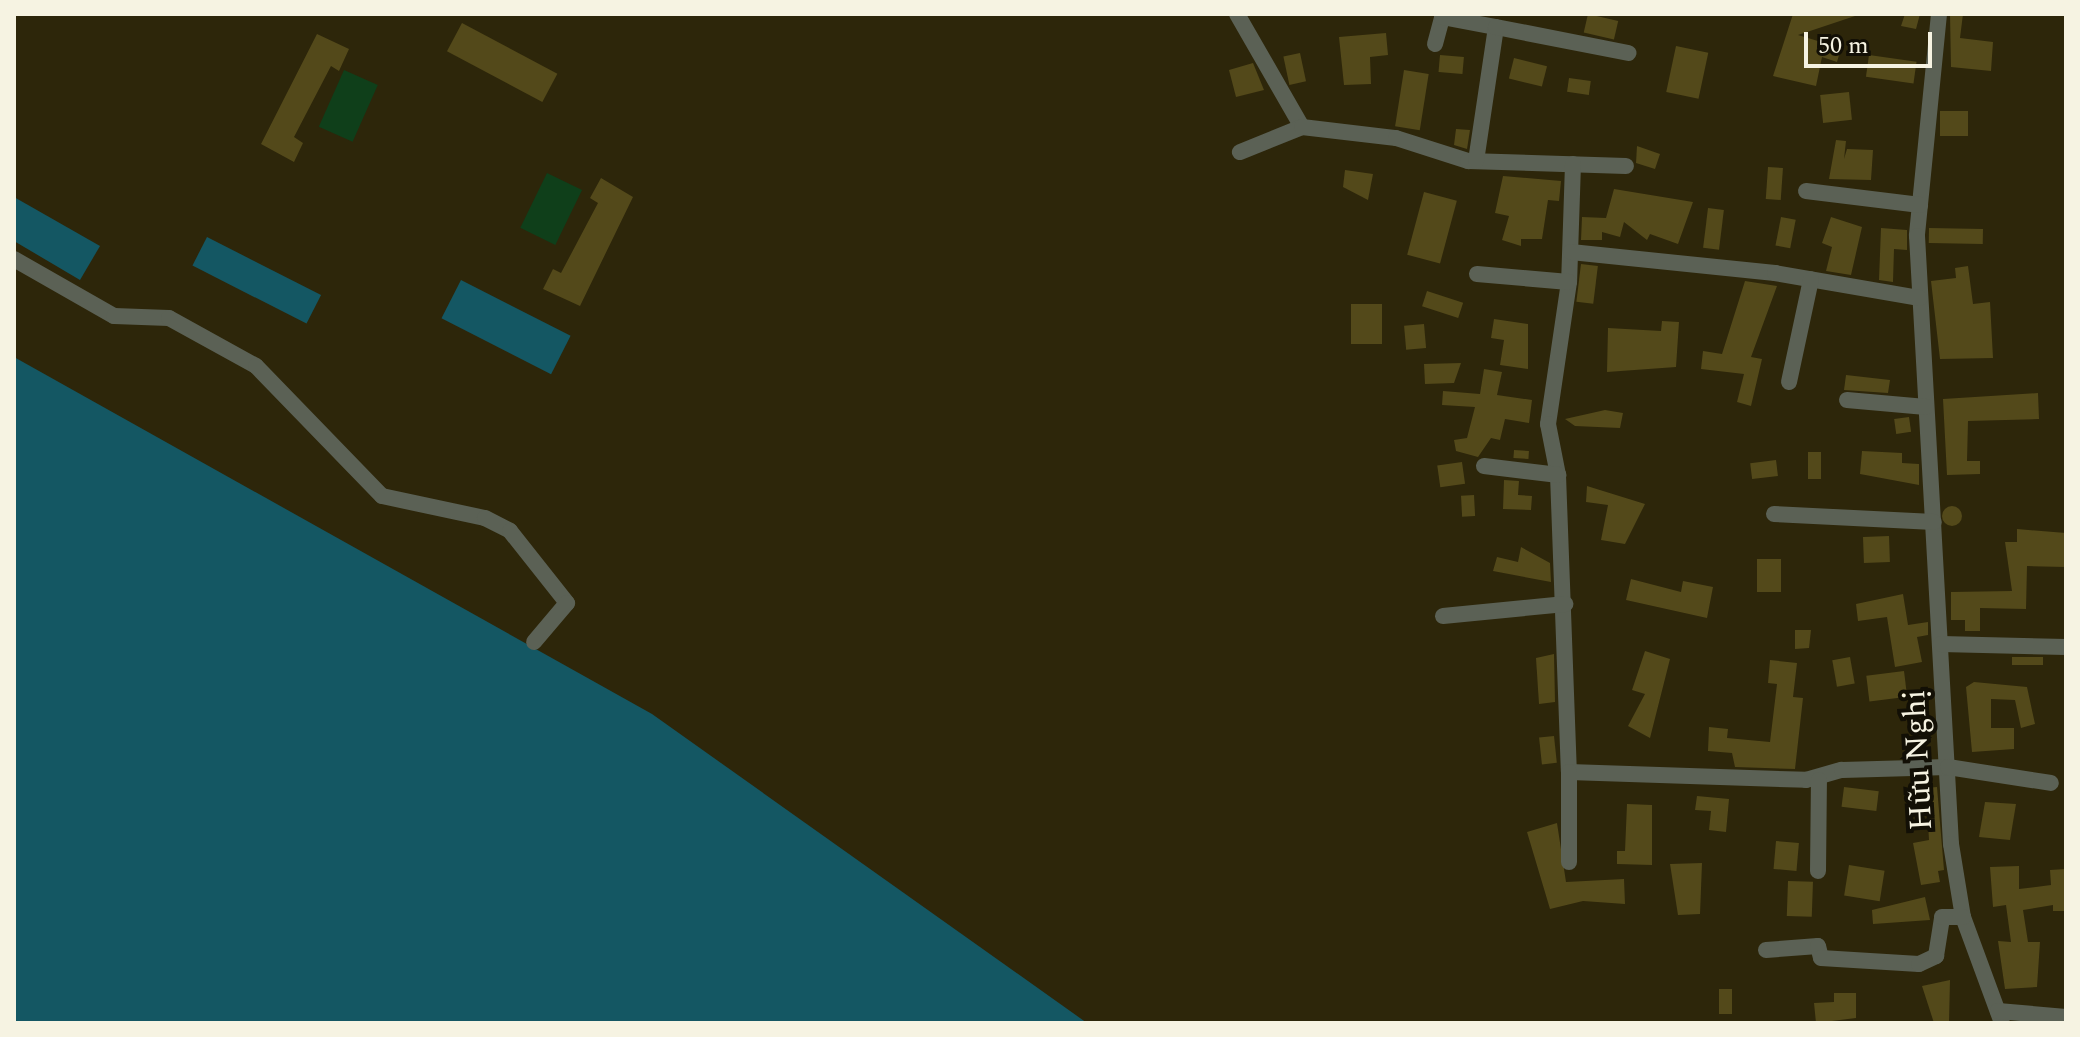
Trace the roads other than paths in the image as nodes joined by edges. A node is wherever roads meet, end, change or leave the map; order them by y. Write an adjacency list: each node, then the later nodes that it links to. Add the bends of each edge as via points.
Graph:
1 (1237, 14): 6 (street)
2 (1939, 14): 12 (street, Hữu Nghị)
3 (1496, 27): 4 (street, via 1442,17); 5 (street); 8 (street)
4 (1435, 44)
5 (1628, 53)
6 (1302, 127): 7 (street); 8 (street, via 1396,138)
7 (1240, 152)
8 (1476, 161): 9 (street)
9 (1573, 164): 10 (street); 13 (street)
10 (1626, 166)
11 (1806, 191): 12 (street)
12 (1920, 205): 18 (street, Hữu Nghị)
13 (1571, 252): 16 (street); 17 (street)
14 (14, 259): 28 (street, via 114,316 169,318 256,366 382,496 485,518 510,531 567,603)
15 (1477, 274): 17 (street)
16 (1811, 279): 18 (street); 19 (street)
17 (1569, 282): 23 (street, via 1548,424)
18 (1920, 298): 21 (street, Hữu Nghị)
19 (1789, 382)
20 (1847, 400): 21 (street)
21 (1926, 407): 25 (street, Hữu Nghị)
22 (1484, 466): 23 (street)
23 (1558, 475): 26 (street)
24 (1774, 514): 25 (street)
25 (1934, 522): 29 (street, Hữu Nghị)
26 (1565, 604): 27 (street); 32 (street)
27 (1443, 616)
28 (534, 642)
29 (1941, 644): 30 (street); 31 (street, Hữu Nghị)
30 (2066, 647)
31 (1948, 767): 33 (street, via 1842,770); 34 (street); 37 (street, Hữu Nghị)
32 (1569, 772): 33 (street); 35 (street)
33 (1819, 780): 36 (street)
34 (2051, 783)
35 (1569, 862)
36 (1818, 871)
37 (1963, 917): 38 (street, via 1942,917 1936,956 1919,964 1821,958 1818,946); 39 (street, Hữu Nghị)
38 (1766, 950)
39 (2000, 1017): 40 (street)
40 (2066, 1017)

